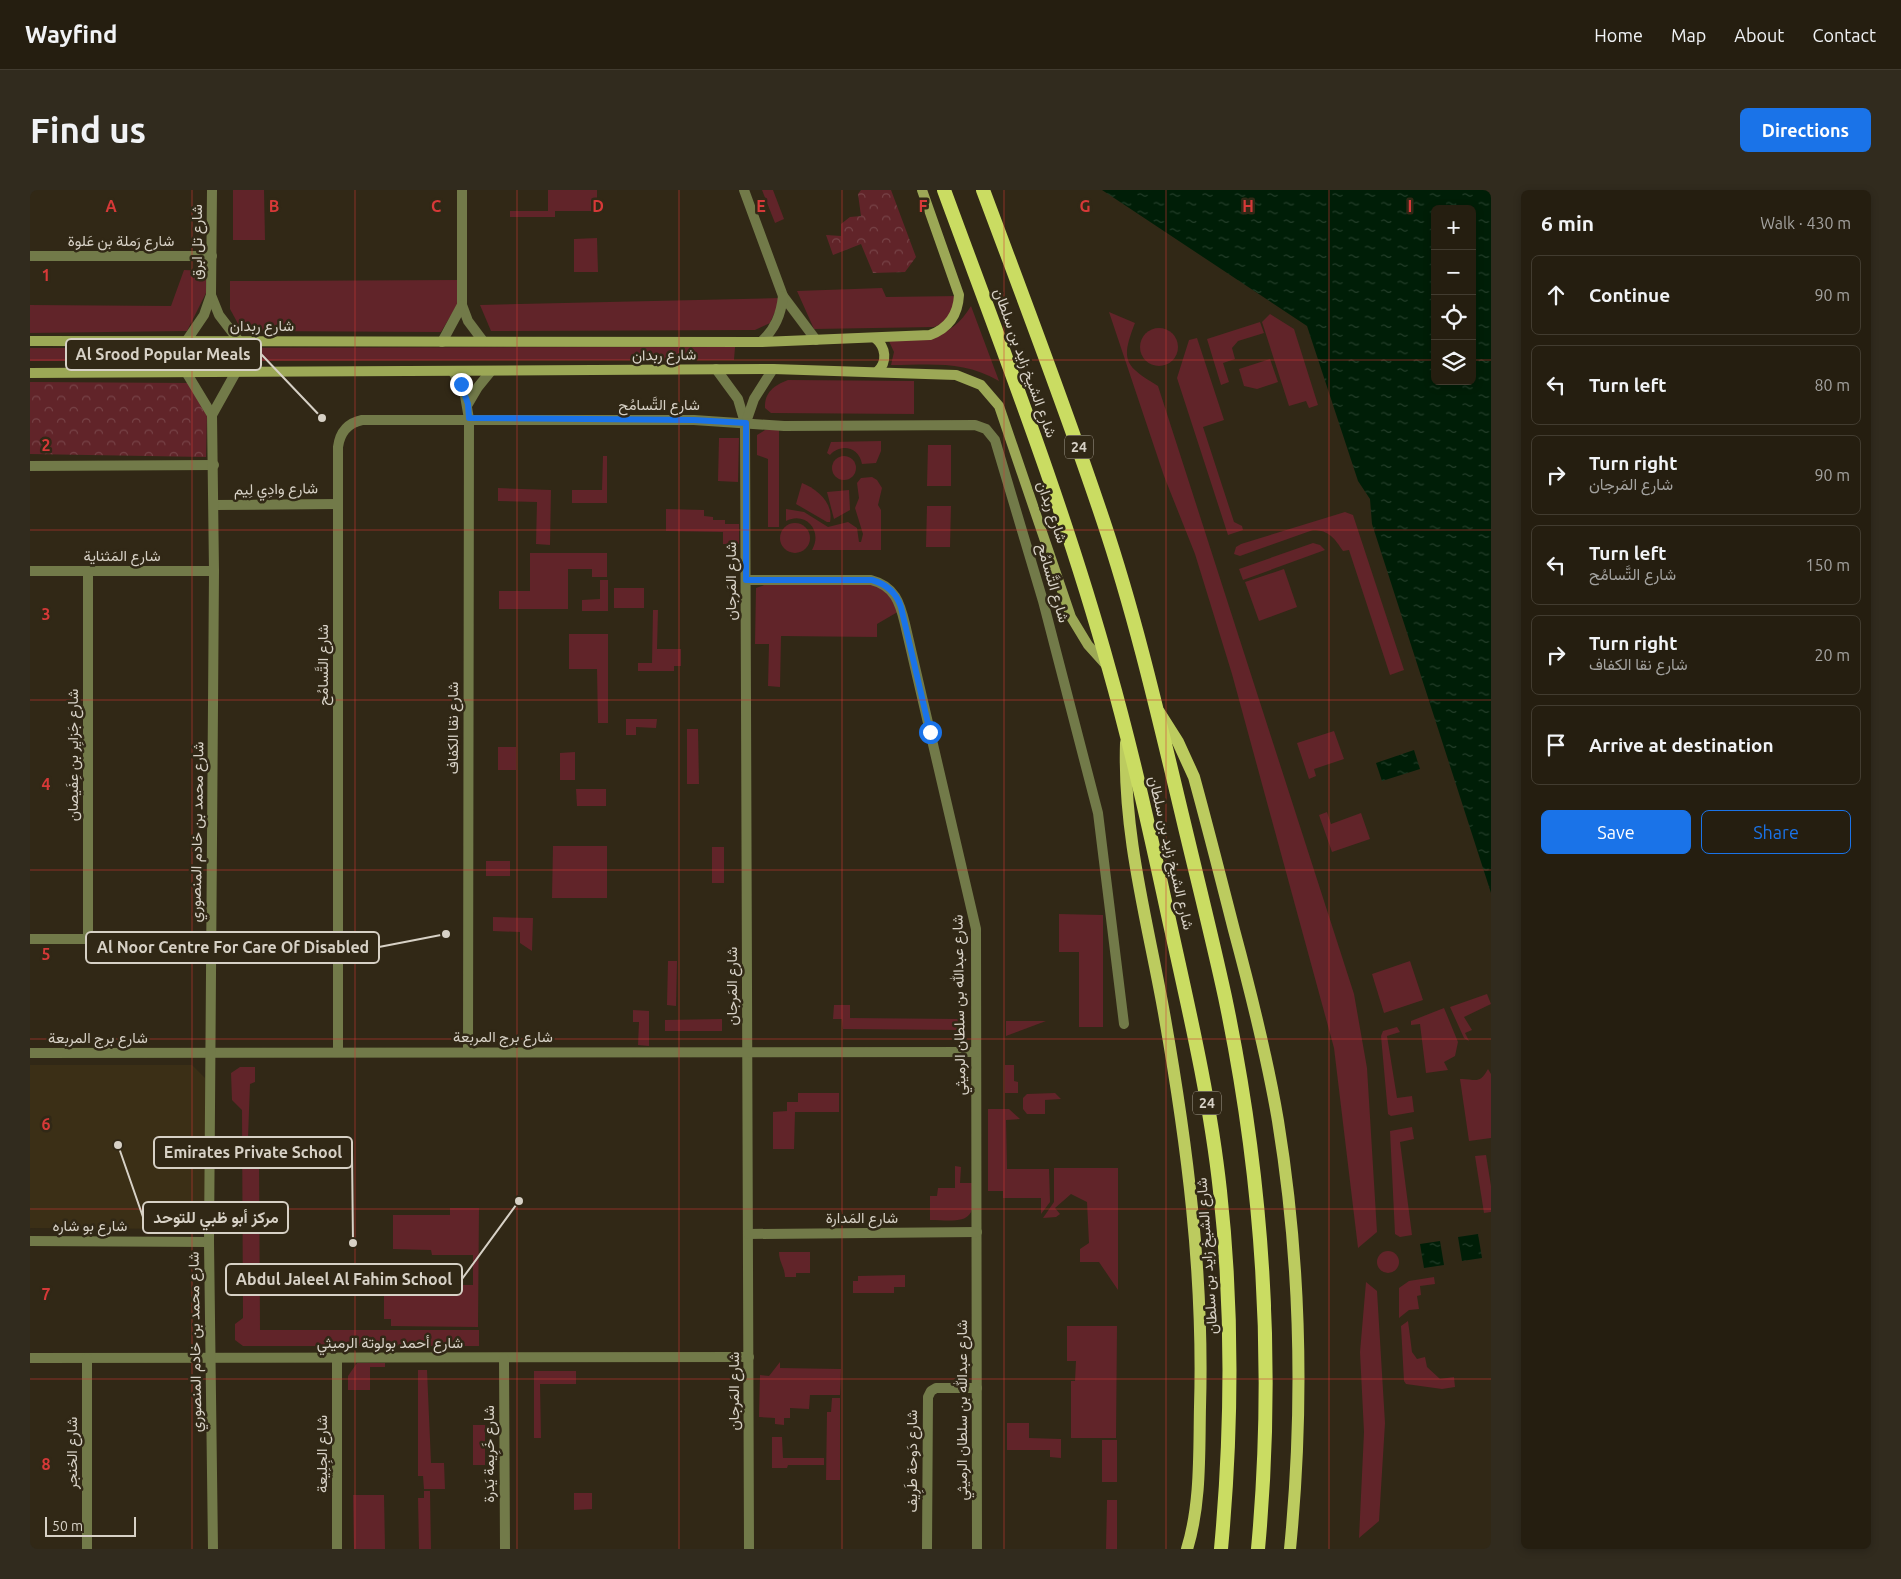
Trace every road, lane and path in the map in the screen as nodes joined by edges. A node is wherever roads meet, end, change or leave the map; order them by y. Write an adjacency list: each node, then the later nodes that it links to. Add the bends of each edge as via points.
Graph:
1 (212, 190): 8 (street, شارع تل ابرق)
2 (462, 190): 11 (street)
3 (744, 190): 10 (street)
4 (922, 190): 12 (main road, شارع ربدان, via 957,286 956,312 946,326 930,335)
5 (944, 190): 40 (highway, شارع الشيخ زايد بن سلطان / 24, via 1041,453)
6 (983, 190): 41 (highway, شارع الشيخ زايد بن سلطان / 24, via 1105,524)
7 (30, 256): 8 (street, شارع رَملة بن عَلوة)
8 (212, 256): 9 (street, شارع تل ابرق)
9 (211, 295): 15 (street, شارع تل ابرق, via 222,320); 19 (street, شارع تل ابرق, via 204,316)
10 (783, 296): 13 (street); 18 (street, via 775,326)
11 (462, 305): 16 (street, via 472,328); 17 (street)
12 (875, 338): 13 (main road, شارع ربدان); 26 (main road, via 884,352)
13 (816, 340): 18 (main road, شارع ربدان)
14 (30, 341): 19 (main road, شارع ربدان)
15 (239, 341): 17 (main road, شارع ربدان); 19 (main road, شارع ربدان)
16 (483, 341): 17 (main road, شارع ربدان); 18 (main road, شارع ربدان)
17 (442, 342)
18 (761, 342)
19 (185, 343)
20 (716, 369): 21 (main road, شارع ربدان); 22 (main road, شارع ربدان); 31 (street, شارع المَرجان, via 738,399)
21 (773, 369): 26 (main road, شارع ربدان); 31 (street, شارع المَرجان, via 754,399)
22 (491, 371): 25 (main road, شارع ربدان); 28 (street)
23 (186, 372): 24 (main road, شارع ربدان); 27 (main road, شارع ربدان); 29 (street, شارع محمد بن خادم المنصوري)
24 (236, 372): 25 (main road, شارع ربدان); 29 (street)
25 (453, 372): 28 (street, شارع نقا الكفاف)
26 (877, 372): 40 (main road, شارع ربدان, via 956,374 992,394 1005,418 1072,617 1088,645)
27 (30, 373)
28 (468, 404): 30 (street, شارع نقا الكفاف)
29 (212, 416): 32 (street, شارع محمد بن خادم المنصوري)
30 (469, 418): 31 (street, شارع التَّسامُح); 34 (street, شارع التَّسامُح, via 362,420 350,424 339,440); 48 (street, شارع نقا الكفاف)
31 (746, 423): 39 (street, شارع المَرجان); 46 (street, شارع التَّسامُح, via 784,426 975,425 986,429 992,436 1043,601 1098,813)
32 (214, 465): 33 (street); 35 (street, شارع محمد بن خادم المنصوري)
33 (30, 466)
34 (338, 504): 35 (street, شارع وادِي لِيم); 47 (street, شارع التَّسامُح)
35 (214, 505): 38 (street, شارع محمد بن خادم المنصوري)
36 (30, 571): 37 (street, شارع المَثناية)
37 (88, 571): 38 (street, شارع المَثناية); 44 (street, شارع جَزايِر بن عِفَيصان)
38 (214, 571): 45 (street, شارع محمد بن خادم المنصوري)
39 (746, 580): 49 (street, شارع عبدالله بن سلطان الرميثي, via 872,580 886,585 899,600 974,915); 51 (street, شارع المَرجان)
40 (1109, 667): 42 (highway, شارع الشيخ زايد بن سلطان / 24)
41 (1157, 710): 73 (highway, شارع الشيخ زايد بن سلطان / 24, via 1225,999 1254,1183 1266,1374 1265,1471); 74 (main road, via 1178,742 1194,778 1260,1028 1278,1122 1291,1228 1298,1360 1297,1443)
42 (1126, 736): 64 (main road, via 1126,791 1131,839 1174,1071 1195,1236 1201,1375 1198,1474); 72 (highway, شارع الشيخ زايد بن سلطان / 24, via 1189,1006 1220,1190 1228,1282 1231,1377)
43 (30, 939): 44 (street)
44 (88, 939): 45 (street)
45 (211, 939): 52 (street, شارع محمد بن خادم المنصوري)
46 (1124, 1024)
47 (338, 1052): 48 (street, شارع برج المربعة); 52 (street, شارع برج المربعة)
48 (468, 1052): 51 (street, شارع برج المربعة)
49 (976, 1052): 51 (street, شارع برج المربعة); 53 (street, شارع عبدالله بن سلطان الرميثي)
50 (30, 1053): 52 (street, شارع برج المربعة)
51 (747, 1053): 54 (street, شارع المَرجان)
52 (210, 1054): 56 (street, شارع محمد بن خادم المنصوري)
53 (977, 1232): 54 (street, شارع المَدارة); 63 (street, شارع عبدالله بن سلطان الرميثي)
54 (748, 1234): 57 (street, شارع المَرجان)
55 (30, 1241): 56 (street, شارع بو شاره)
56 (210, 1242): 60 (street, شارع محمد بن خادم المنصوري)
57 (749, 1357): 62 (street, شارع أحمد بولوتة الرميثي); 69 (street, شارع المَرجان)
58 (30, 1358): 59 (street, شارع أحمد بولوتة الرميثي)
59 (87, 1358): 60 (street, شارع أحمد بولوتة الرميثي); 65 (street, شارع الخنجر)
60 (210, 1358): 61 (street, شارع أحمد بولوتة الرميثي); 66 (street, شارع محمد بن خادم المنصوري)
61 (337, 1358): 62 (street, شارع أحمد بولوتة الرميثي); 67 (street, شارع الجِلِيعة)
62 (504, 1358): 68 (street, شارع خَرِيمة يَدرة)
63 (977, 1388): 70 (street, شارع دَوحة طَرِيف, via 936,1388 928,1397); 71 (street, شارع عبدالله بن سلطان الرميثي)
64 (1188, 1547)
65 (87, 1549)
66 (212, 1549)
67 (338, 1549)
68 (505, 1549)
69 (749, 1549)
70 (927, 1549)
71 (977, 1549)
72 (1221, 1549)
73 (1258, 1549)
74 (1290, 1549)

